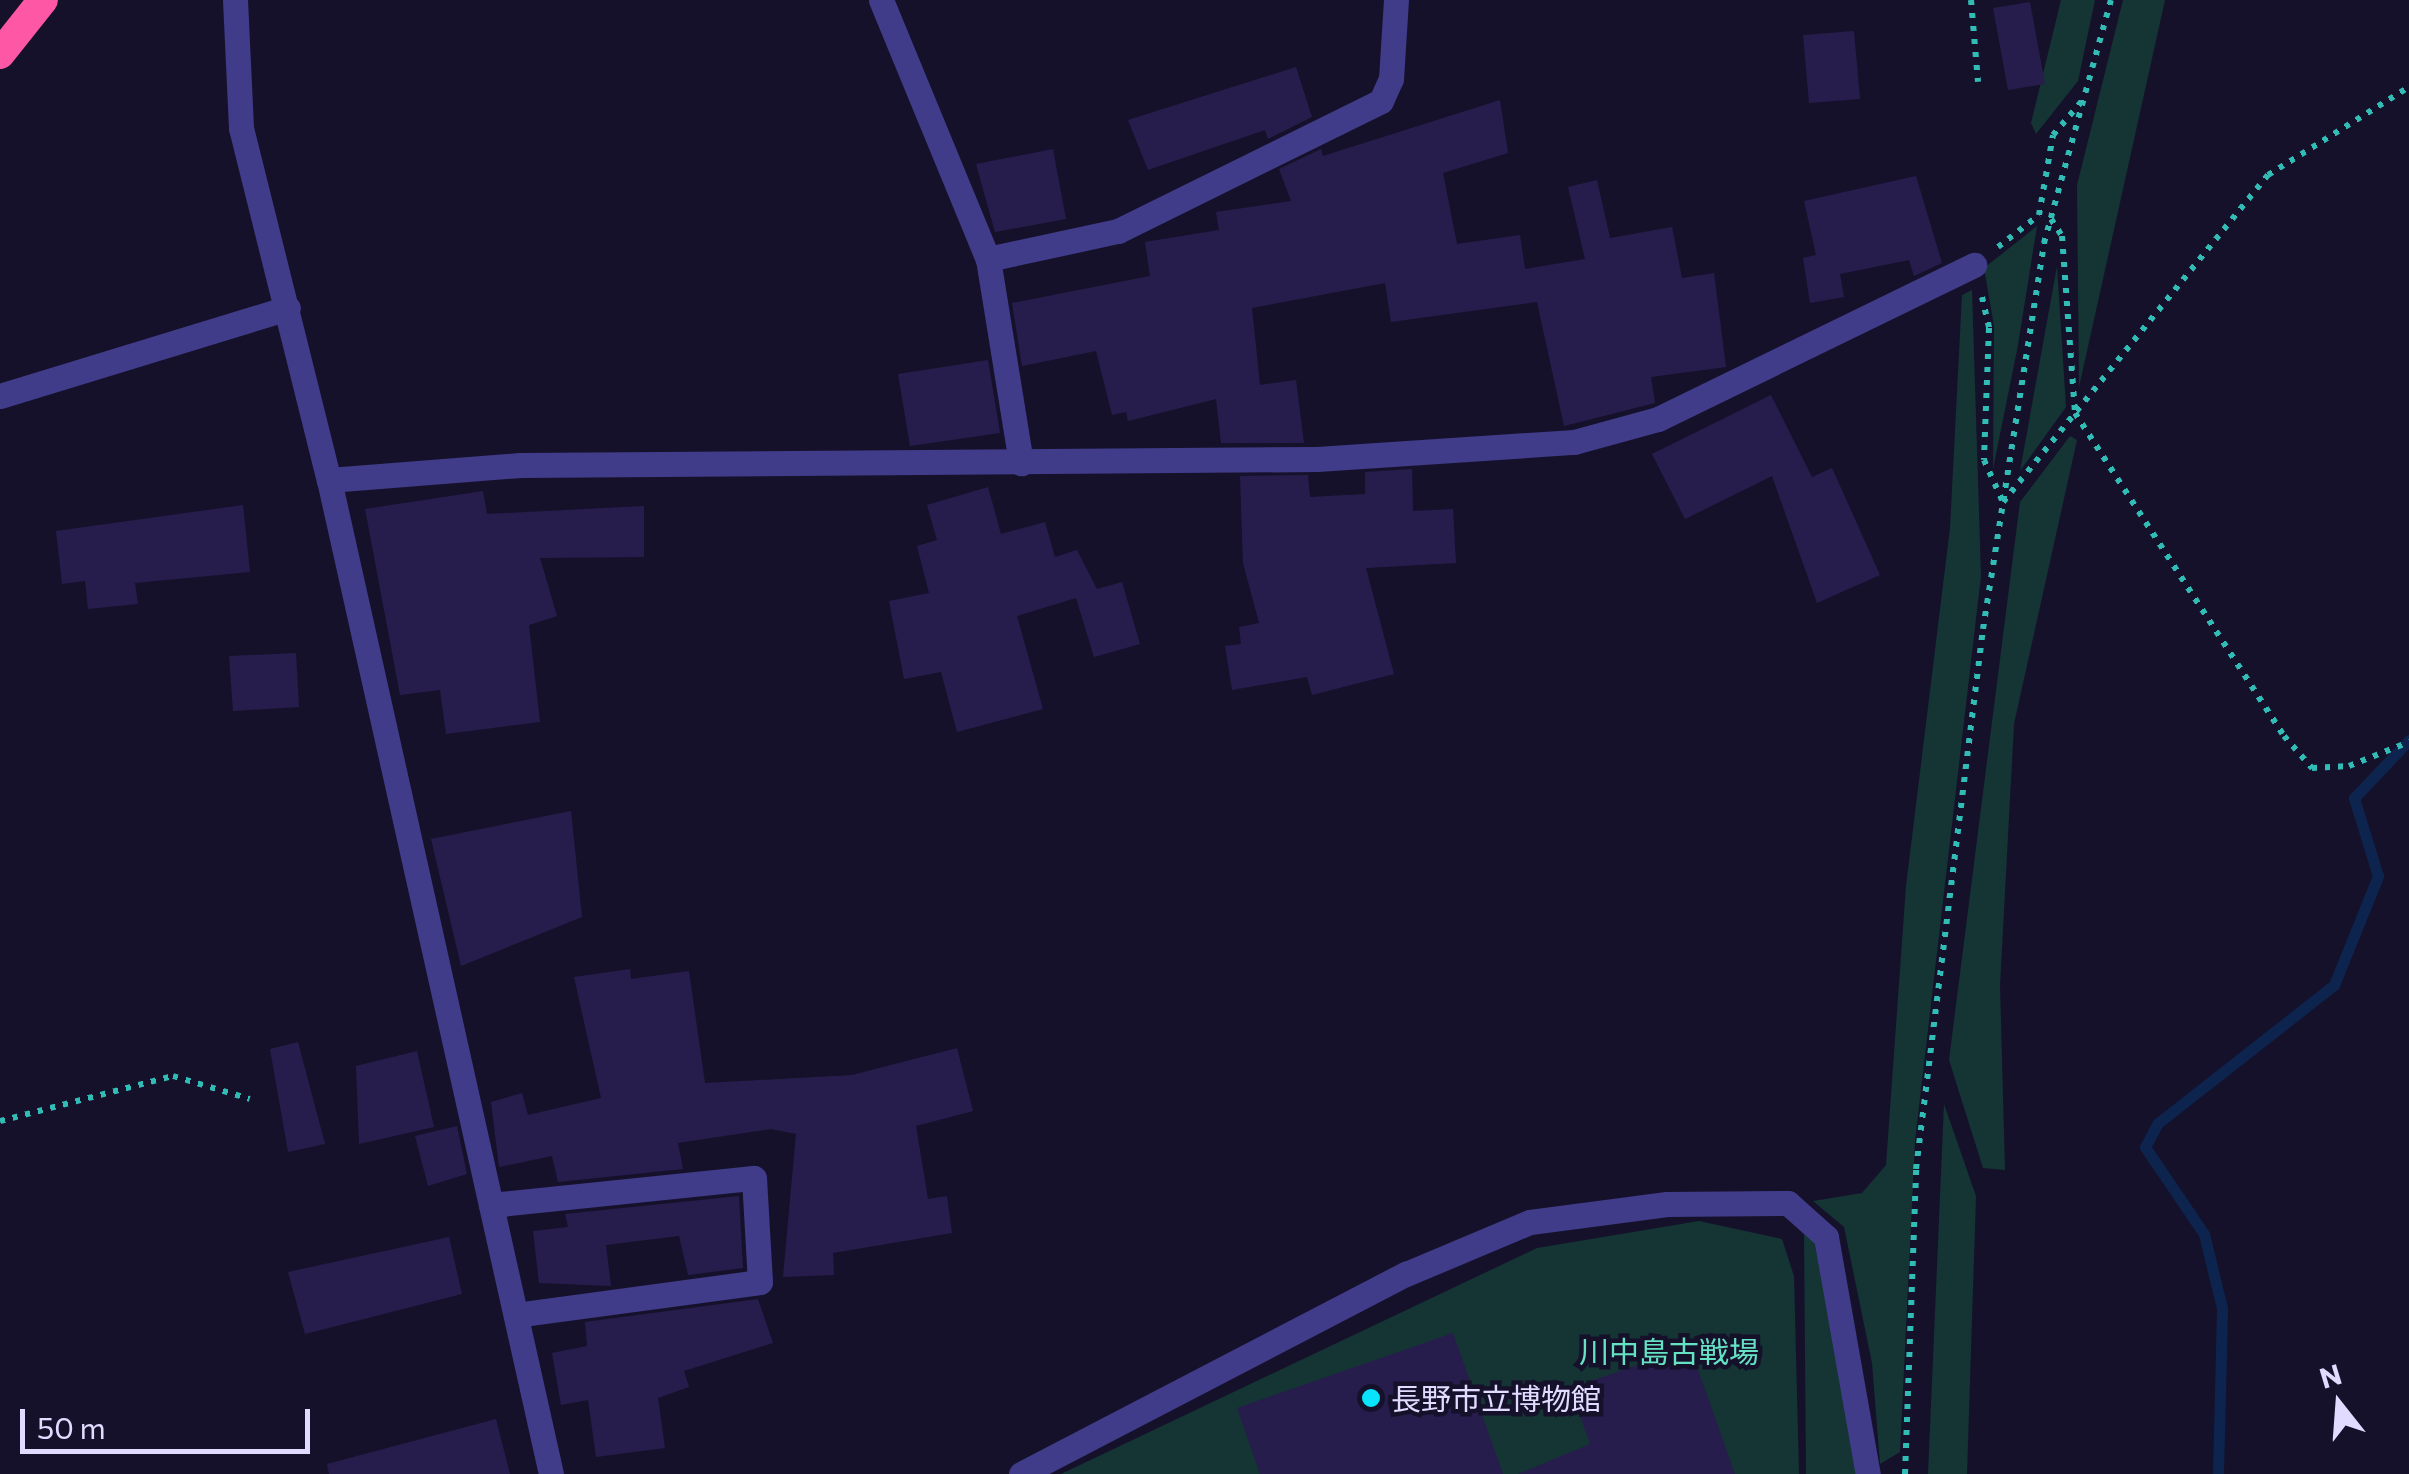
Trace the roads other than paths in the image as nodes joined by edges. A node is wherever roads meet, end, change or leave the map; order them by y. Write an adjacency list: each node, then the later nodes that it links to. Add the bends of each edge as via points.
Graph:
1 (43, 0): 5 (highway)
2 (235, 0): 8 (street, via 233,84)
3 (881, 0): 6 (street)
4 (1396, 0): 6 (street, via 1391,80 1381,101 1118,231)
5 (0, 54)
6 (988, 259): 10 (street)
7 (1974, 265): 10 (street, via 1658,419 1574,442 1317,459)
8 (288, 308): 9 (street); 11 (street)
9 (0, 396)
10 (1021, 464): 11 (street, via 520,464)
11 (330, 480): 12 (street)
12 (491, 1205): 13 (street); 13 (street, via 754,1178 760,1282)
13 (516, 1314): 14 (street)
14 (551, 1474)
15 (1021, 1474): 16 (street, via 1406,1274 1530,1222 1667,1204 1788,1204 1826,1237)
16 (1868, 1474)

